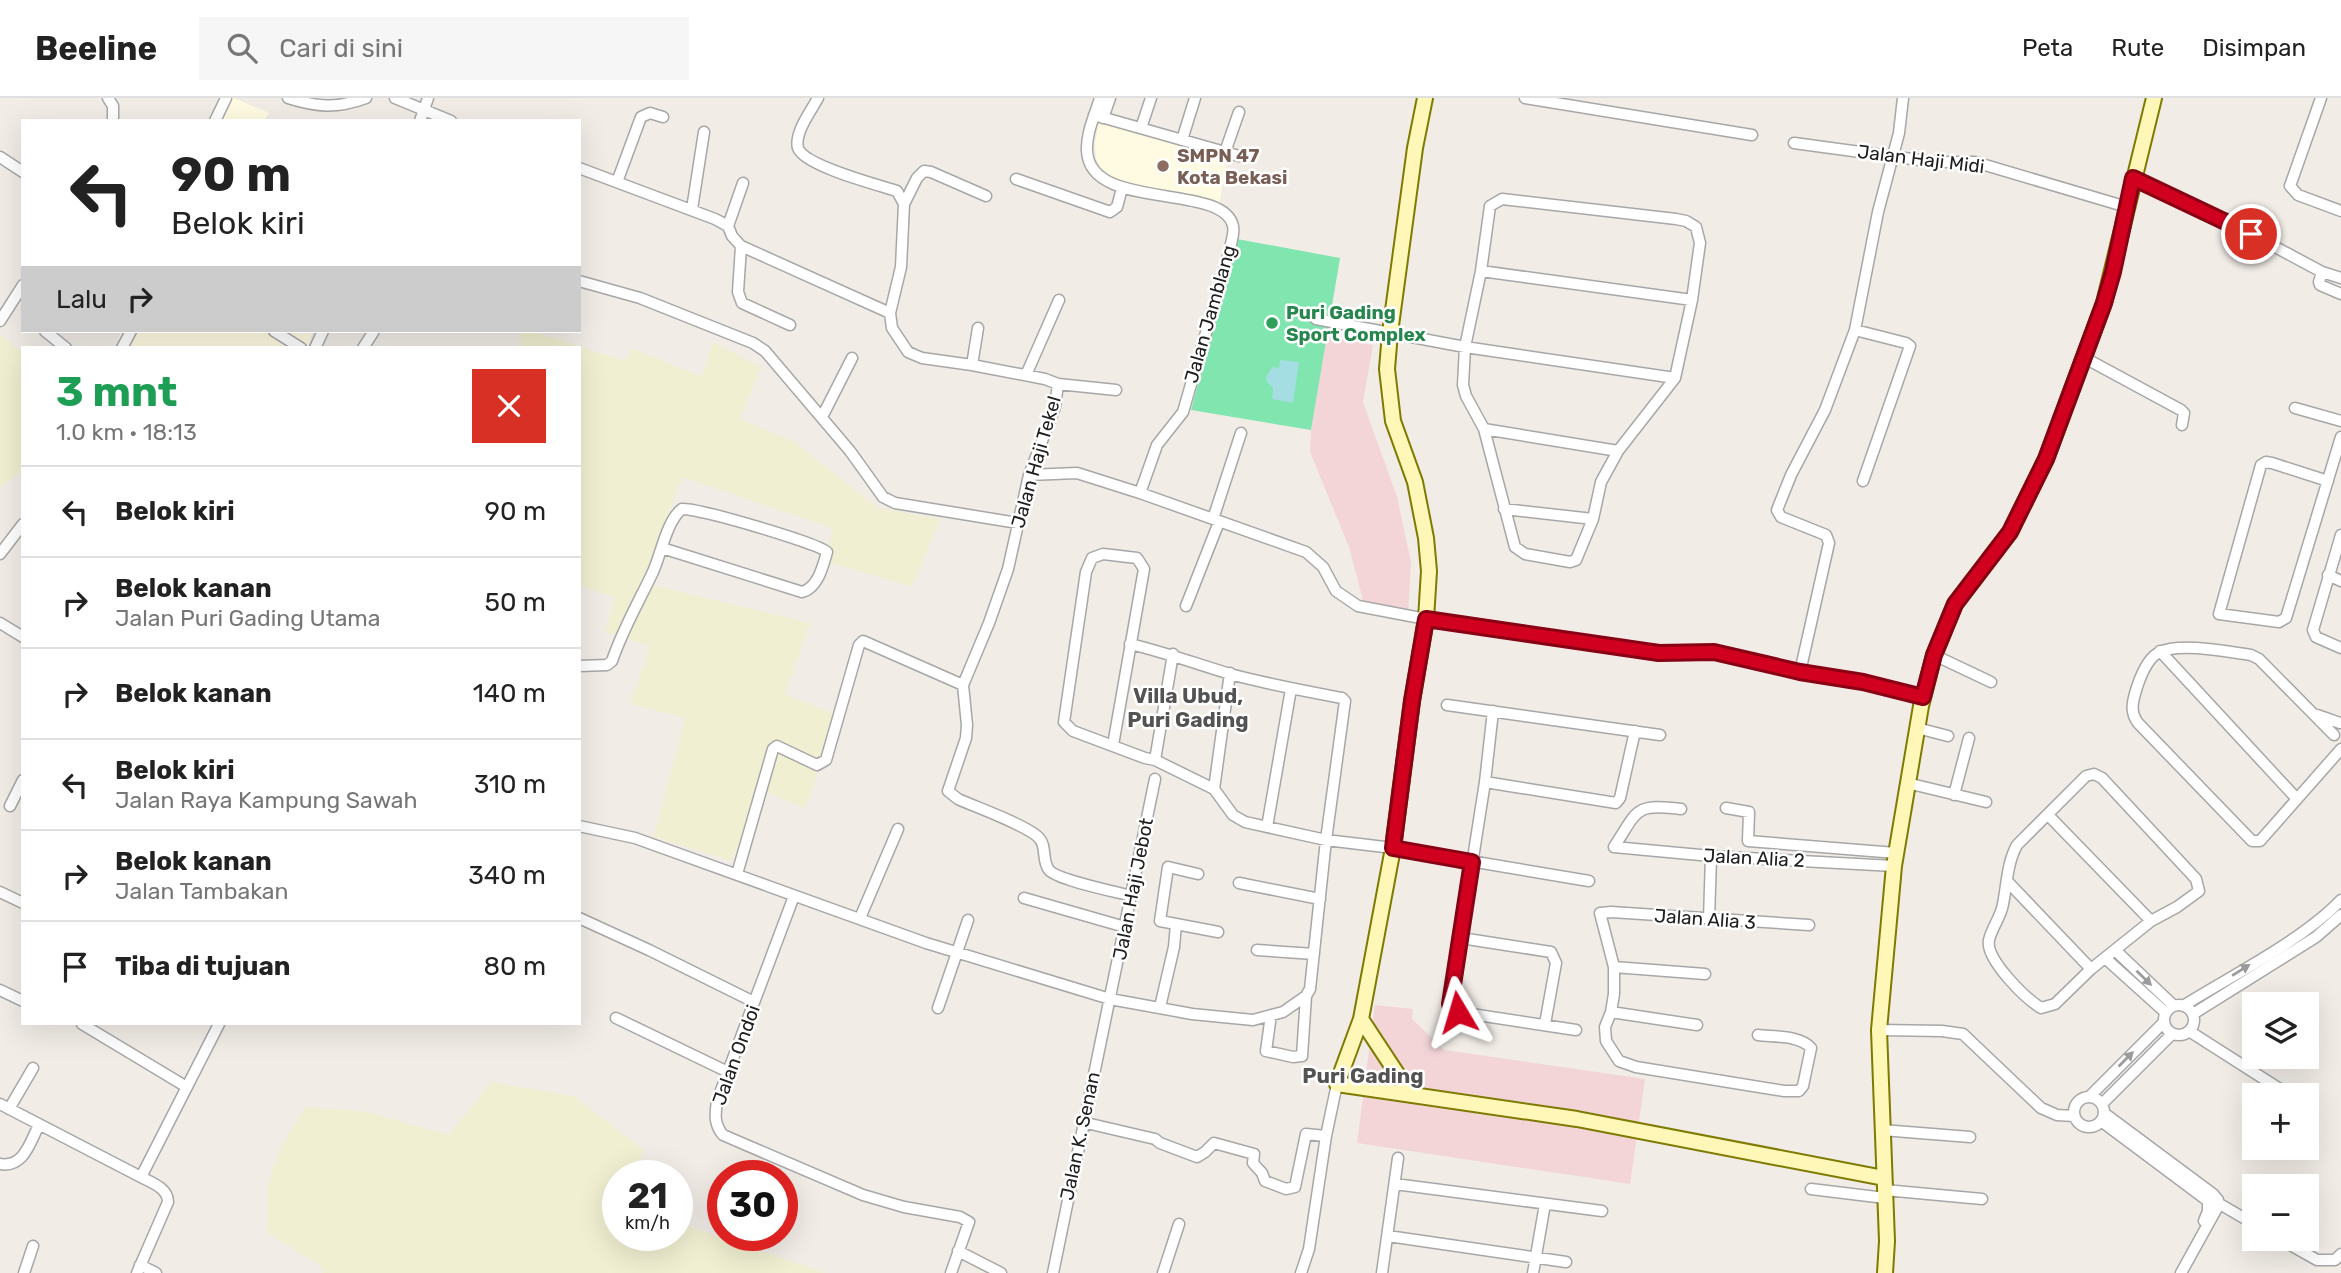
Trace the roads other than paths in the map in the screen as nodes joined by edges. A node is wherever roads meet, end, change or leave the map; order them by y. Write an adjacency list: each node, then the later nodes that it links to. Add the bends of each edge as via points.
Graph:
1 (107, 98): 21 (street, via 113,106)
2 (226, 98): 22 (street)
3 (288, 98): 4 (street, via 332,107)
4 (366, 98)
5 (395, 98): 18 (street)
6 (428, 98): 18 (street)
7 (818, 98): 41 (street, via 800,133 798,149 802,154 820,165 897,191)
8 (1100, 98): 19 (street, Jalan Jamblang)
9 (1110, 98): 19 (street)
10 (1151, 98): 24 (street)
11 (1195, 98): 27 (street)
12 (1425, 98): 63 (street)
13 (1525, 98): 26 (street)
14 (1903, 98): 32 (street)
15 (2154, 98): 35 (street)
16 (2321, 98): 44 (street, via 2290,186 2298,195)
17 (1239, 112): 29 (street)
18 (422, 116): 23 (street)
19 (1099, 116): 24 (street); 39 (street, Jalan Jamblang, via 1087,151 1089,158 1107,182)
20 (663, 117): 37 (street, via 650,113 641,117)
21 (113, 119)
22 (216, 119)
23 (439, 119)
24 (1141, 128): 27 (street)
25 (704, 132): 43 (street)
26 (1752, 135)
27 (1182, 140): 29 (street)
28 (1794, 143): 32 (street, Jalan Haji Midi)
29 (1225, 152): 31 (street)
30 (0, 156): 34 (street)
31 (1239, 156)
32 (1894, 156): 42 (street, Jalan Haji Midi, via 1975,162); 60 (street)
33 (581, 169): 37 (street)
34 (21, 171)
35 (2133, 178): 42 (street); 48 (street)
36 (1016, 179): 39 (street, via 1110,212 1117,207)
37 (617, 182): 43 (street)
38 (743, 183): 45 (street)
39 (1122, 188): 85 (street, Jalan Jamblang, via 1209,206 1233,226 1183,412 1157,445)
40 (986, 196): 41 (street, via 924,171)
41 (904, 204): 55 (street, via 901,267)
42 (2127, 207): 67 (street, via 2104,303)
43 (692, 209): 45 (street)
44 (2341, 210)
45 (728, 226): 46 (street)
46 (741, 246): 55 (street); 58 (street, via 738,292 742,303)
47 (1481, 271): 54 (street); 54 (street, via 1490,206 1502,199 1665,217 1686,221 1700,234); 66 (street)
48 (2322, 272): 49 (street); 52 (street, via 2320,285)
49 (2341, 278)
50 (581, 282): 75 (street, via 640,298 752,343 765,351)
51 (21, 288): 57 (street)
52 (2341, 295)
53 (1059, 300): 70 (street)
54 (1692, 300): 71 (street)
55 (890, 313): 69 (street, Jalan Haji Tekel, via 892,328 908,352 922,359)
56 (1316, 319): 63 (street)
57 (0, 321)
58 (790, 325)
59 (978, 328): 69 (street)
60 (1855, 330): 83 (street, via 1910,346); 106 (street, via 1825,410 1777,510 1781,517 1826,535 1829,543)
61 (47, 333): 64 (street)
62 (277, 333): 65 (street)
63 (1390, 333): 66 (street); 97 (street, via 1389,403 1419,498 1429,557)
64 (64, 346)
65 (298, 346)
66 (1465, 347): 71 (street); 78 (street, via 1463,385)
67 (2083, 357): 77 (street, via 2181,410); 104 (street, via 2023,508 1955,604)
68 (852, 358): 75 (street)
69 (972, 365): 70 (street, Jalan Haji Tekel)
70 (1026, 375): 72 (street, Jalan Haji Tekel)
71 (1675, 378): 81 (street)
72 (1058, 384): 73 (street); 82 (street, Jalan Haji Tekel, via 1055,407)
73 (1116, 390)
74 (2295, 408): 76 (street)
75 (822, 416): 89 (street, via 883,497 894,503)
76 (2341, 421)
77 (2182, 425)
78 (1484, 429): 81 (street); 86 (street)
79 (1241, 433): 88 (street)
80 (2341, 437): 84 (street)
81 (1618, 451): 87 (street, via 1601,482)
82 (1029, 475): 85 (street, via 1077,473); 89 (street, Jalan Haji Tekel)
83 (1863, 481)
84 (2328, 481): 84 (street, via 2286,618 2279,622 2219,614 2261,465 2272,463)
85 (1140, 493): 88 (street)
86 (1504, 509): 87 (street); 87 (street, via 1519,551 1570,562 1581,553)
87 (1593, 519)
88 (1216, 520): 96 (street); 97 (street, via 1306,552 1322,567 1336,591 1358,606)
89 (1018, 523): 109 (street, Jalan Haji Tekel, via 1008,569)
90 (21, 527): 93 (street)
91 (2341, 535): 94 (street)
92 (662, 548): 92 (street, via 674,516 688,508 821,546 827,552 815,583 802,592); 105 (street, via 612,661)
93 (0, 554)
94 (2328, 575): 95 (street); 101 (street, via 2313,630 2316,637)
95 (2341, 581)
96 (1186, 606)
97 (1426, 619): 106 (street, via 1659,653 1714,652); 141 (street)
98 (0, 623): 99 (street)
99 (21, 636)
100 (1130, 644): 103 (street); 122 (street); 122 (street, via 1142,563 1130,556 1096,555 1086,572 1063,720 1073,731)
101 (2341, 648)
102 (2160, 651): 114 (street, via 2178,648 2251,655); 131 (street); 131 (street, via 2138,682 2132,712 2138,723 2252,841 2260,841)
103 (1173, 654): 107 (street); 124 (street)
104 (1934, 655): 108 (street); 111 (street)
105 (581, 666)
106 (1800, 672): 111 (street)
107 (1230, 673): 110 (street); 129 (street)
108 (1991, 682)
109 (963, 685): 145 (street, via 863,641 826,760 817,765 777,746 773,749); 152 (street, Jalan Haji Tekel, via 966,738 950,779 951,796 1033,833 1044,844 1052,873)
110 (1291, 689): 138 (street); 140 (street, via 1345,701)
111 (1923, 697): 116 (street)
112 (1447, 705): 113 (street)
113 (1493, 711): 117 (street); 126 (street)
114 (2313, 713): 115 (street); 119 (street)
115 (2340, 723): 119 (street)
116 (1917, 727): 120 (street); 127 (street)
117 (1635, 732): 118 (street); 126 (street, via 1616,803)
118 (1660, 735)
119 (2334, 735): 123 (street)
120 (1948, 736)
121 (1969, 738): 130 (street)
122 (1113, 745): 124 (street)
123 (2341, 747): 131 (street)
124 (1155, 760): 129 (street)
125 (1155, 779): 152 (street, Jalan Haji Jebot)
126 (1485, 782): 144 (street)
127 (1907, 783): 130 (street); 143 (street)
128 (21, 784): 133 (street)
129 (1214, 789): 138 (street, via 1233,815)
130 (1954, 795): 132 (street)
131 (2297, 799)
132 (1986, 802)
133 (10, 806)
134 (1726, 808): 143 (street, via 1749,812 1748,841)
135 (1681, 810): 142 (street, Jalan Alia 2, via 1640,810 1614,848)
136 (2048, 816): 148 (street, via 2017,845); 162 (street); 162 (street, via 2086,776 2102,778 2196,879 2199,891)
137 (581, 826): 145 (street, via 635,838)
138 (1267, 827): 140 (street)
139 (898, 829): 158 (street)
140 (1328, 840): 141 (street); 154 (street)
141 (1393, 848): 144 (street); 187 (street)
142 (1711, 856): 143 (street, Jalan Alia 2); 161 (street)
143 (1895, 859): 193 (street)
144 (1472, 862): 147 (street); 167 (street)
145 (737, 874): 151 (street)
146 (1198, 874): 163 (street, via 1168,867 1160,921)
147 (1589, 881)
148 (2007, 881): 173 (street); 173 (street, via 1989,948 1995,962 2041,1007 2055,1004)
149 (1239, 883): 154 (street)
150 (0, 892): 156 (street)
151 (794, 895): 158 (street); 179 (street, Jalan Ondoi)
152 (1132, 896): 165 (street, Jalan Haji Jebot)
153 (1024, 898): 165 (street)
154 (1320, 899): 170 (street)
155 (2341, 900): 183 (street, one-way to 155, via 2293,938)
156 (21, 902)
157 (2341, 915): 184 (street, via 2316,937)
158 (860, 918): 169 (street)
159 (581, 919): 179 (street)
160 (968, 920): 169 (street)
161 (1709, 920): 164 (street, Jalan Alia 3); 172 (street, Jalan Alia 3, via 1600,913)
162 (2151, 920): 171 (street)
163 (1176, 924): 166 (street); 180 (street)
164 (1809, 925)
165 (1125, 927): 177 (street, Jalan Haji Jebot)
166 (1218, 932)
167 (1461, 938): 188 (street, via 1551,952 1556,963); 188 (street, via 1450,1004 1453,1009)
168 (1257, 950): 170 (street)
169 (958, 954): 177 (street); 181 (street)
170 (1314, 954): 176 (street)
171 (2110, 954): 173 (street); 183 (street)
172 (1614, 967): 174 (street); 182 (street)
173 (2091, 969)
174 (1705, 974)
175 (0, 990): 178 (street)
176 (1306, 996): 185 (street); 185 (street, via 1302,1056 1266,1051)
177 (1110, 999): 180 (street); 207 (street, Jalan K. Senan)
178 (21, 1000)
179 (754, 1002): 198 (street, Jalan Ondoi)
180 (1160, 1007): 185 (street, via 1217,1018)
181 (939, 1008)
182 (1611, 1012): 191 (street); 196 (street, via 1606,1041 1626,1065 1799,1091 1809,1045)
183 (2172, 1012): 184 (street); 195 (street, via 2166,1029); 203 (street, one-way to 183)
184 (2193, 1014): 194 (street)
185 (1271, 1016)
186 (616, 1018): 198 (street)
187 (1361, 1019): 200 (street); 202 (street)
188 (1545, 1024): 192 (street)
189 (84, 1025): 201 (street)
190 (218, 1025): 201 (street)
191 (1697, 1025)
192 (1576, 1030)
193 (1880, 1030): 206 (street, via 1963,1034 2041,1108); 209 (street)
194 (2189, 1031): 195 (street); 199 (street)
195 (2172, 1034): 205 (street)
196 (1758, 1035)
197 (33, 1068): 204 (street)
198 (728, 1072): 226 (street, Jalan Ondoi, via 715,1113 716,1127 723,1135 863,1195 960,1217 969,1222)
199 (2270, 1083)
200 (1337, 1084): 202 (street); 210 (street)
201 (185, 1086): 214 (street)
202 (1410, 1095): 217 (street, via 1577,1119)
203 (2089, 1097): 205 (street, via 2096,1099); 206 (street, via 2077,1103)
204 (5, 1107): 208 (street)
205 (2102, 1113): 206 (street, via 2093,1127 2083,1126); 219 (street, via 2213,1194); 242 (street, via 2208,1201 2204,1220)
206 (2074, 1116)
207 (1082, 1122): 210 (street, via 1155,1139 1196,1157 1214,1143 1254,1154 1253,1163 1265,1181 1286,1189 1295,1187 1306,1134); 236 (street, Jalan K. Senan)
208 (39, 1125): 213 (street, via 20,1161); 214 (street)
209 (1882, 1130): 211 (street); 217 (street)
210 (1326, 1136): 238 (street, via 1309,1249)
211 (1970, 1137)
212 (1398, 1158): 215 (street)
213 (0, 1164)
214 (141, 1177): 231 (street, via 165,1191 168,1202)
215 (1395, 1184): 220 (street); 224 (street)
216 (1811, 1189): 217 (street)
217 (1885, 1189): 218 (street); 241 (street)
218 (1982, 1199)
219 (2218, 1203): 222 (street); 243 (street)
220 (1545, 1204): 221 (street); 229 (street)
221 (1602, 1211)
222 (2242, 1217)
223 (1179, 1224): 237 (street)
224 (1388, 1236): 229 (street); 239 (street)
225 (33, 1247): 232 (street)
226 (958, 1251): 234 (street); 235 (street)
227 (2301, 1251): 228 (street, via 2317,1260 2335,1260)
228 (2341, 1254)
229 (1534, 1257): 230 (street); 240 (street)
230 (1566, 1262)
231 (139, 1269): 233 (street)
232 (24, 1273)
233 (156, 1273)
234 (951, 1273)
235 (1001, 1273)
236 (1053, 1273)
237 (1163, 1273)
238 (1301, 1273)
239 (1382, 1273)
240 (1533, 1273)
241 (1885, 1273)
242 (2174, 1273)
243 (2181, 1273)

